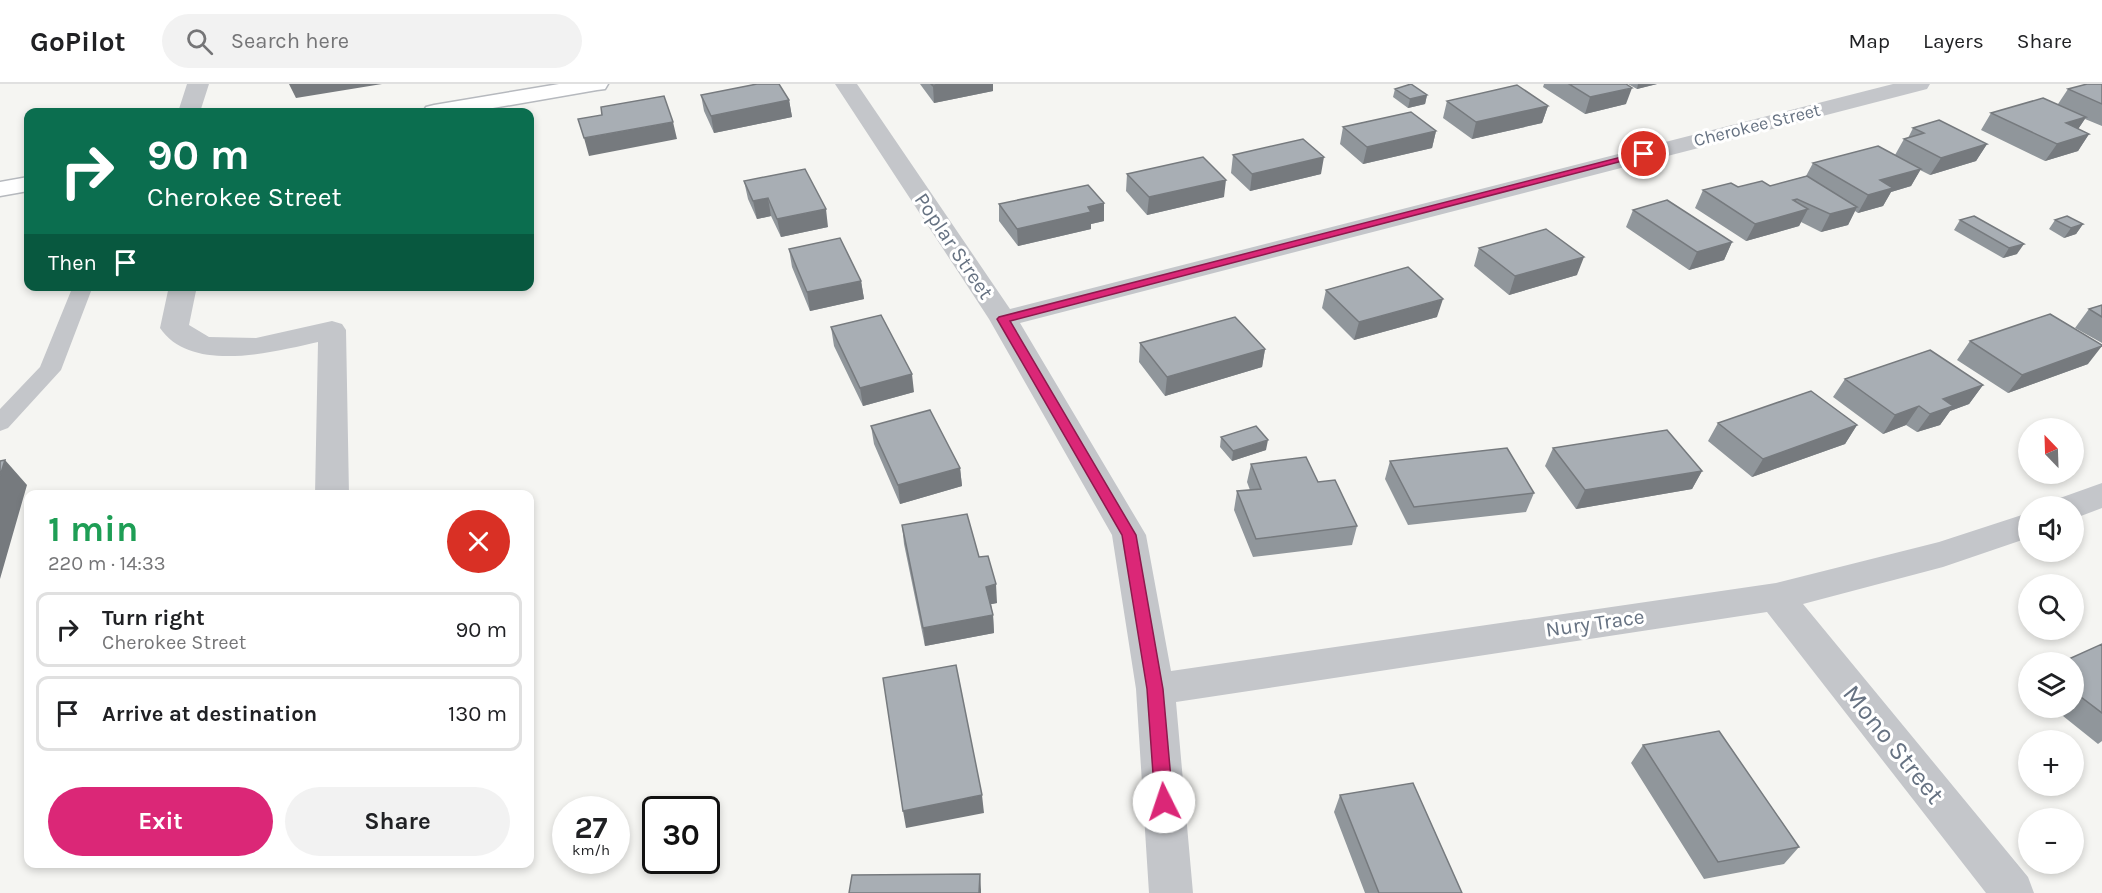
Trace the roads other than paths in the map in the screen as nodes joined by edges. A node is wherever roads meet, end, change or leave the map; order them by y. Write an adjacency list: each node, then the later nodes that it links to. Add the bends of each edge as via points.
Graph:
1 (198, 84): 5 (street)
2 (597, 84): 6 (street)
3 (846, 84): 11 (street, Poplar Street)
4 (1919, 84): 11 (street, Cherokee Street)
5 (190, 108)
6 (457, 108)
7 (24, 185): 8 (street)
8 (0, 189)
9 (81, 291): 12 (lane, via 50,370)
10 (182, 291): 13 (street, via 174,328 203,346 256,347 332,330)
11 (1003, 319): 18 (street, Poplar Street, via 1129,535)
12 (0, 423)
13 (332, 490)
14 (2102, 495): 15 (street)
15 (2084, 502)
16 (2018, 528): 17 (street, Nury Trace, via 1943,554)
17 (1776, 597): 18 (street, Nury Trace); 19 (street, Mono Street)
18 (1155, 689): 20 (street, Poplar Street)
19 (2012, 892)
20 (1171, 893)

